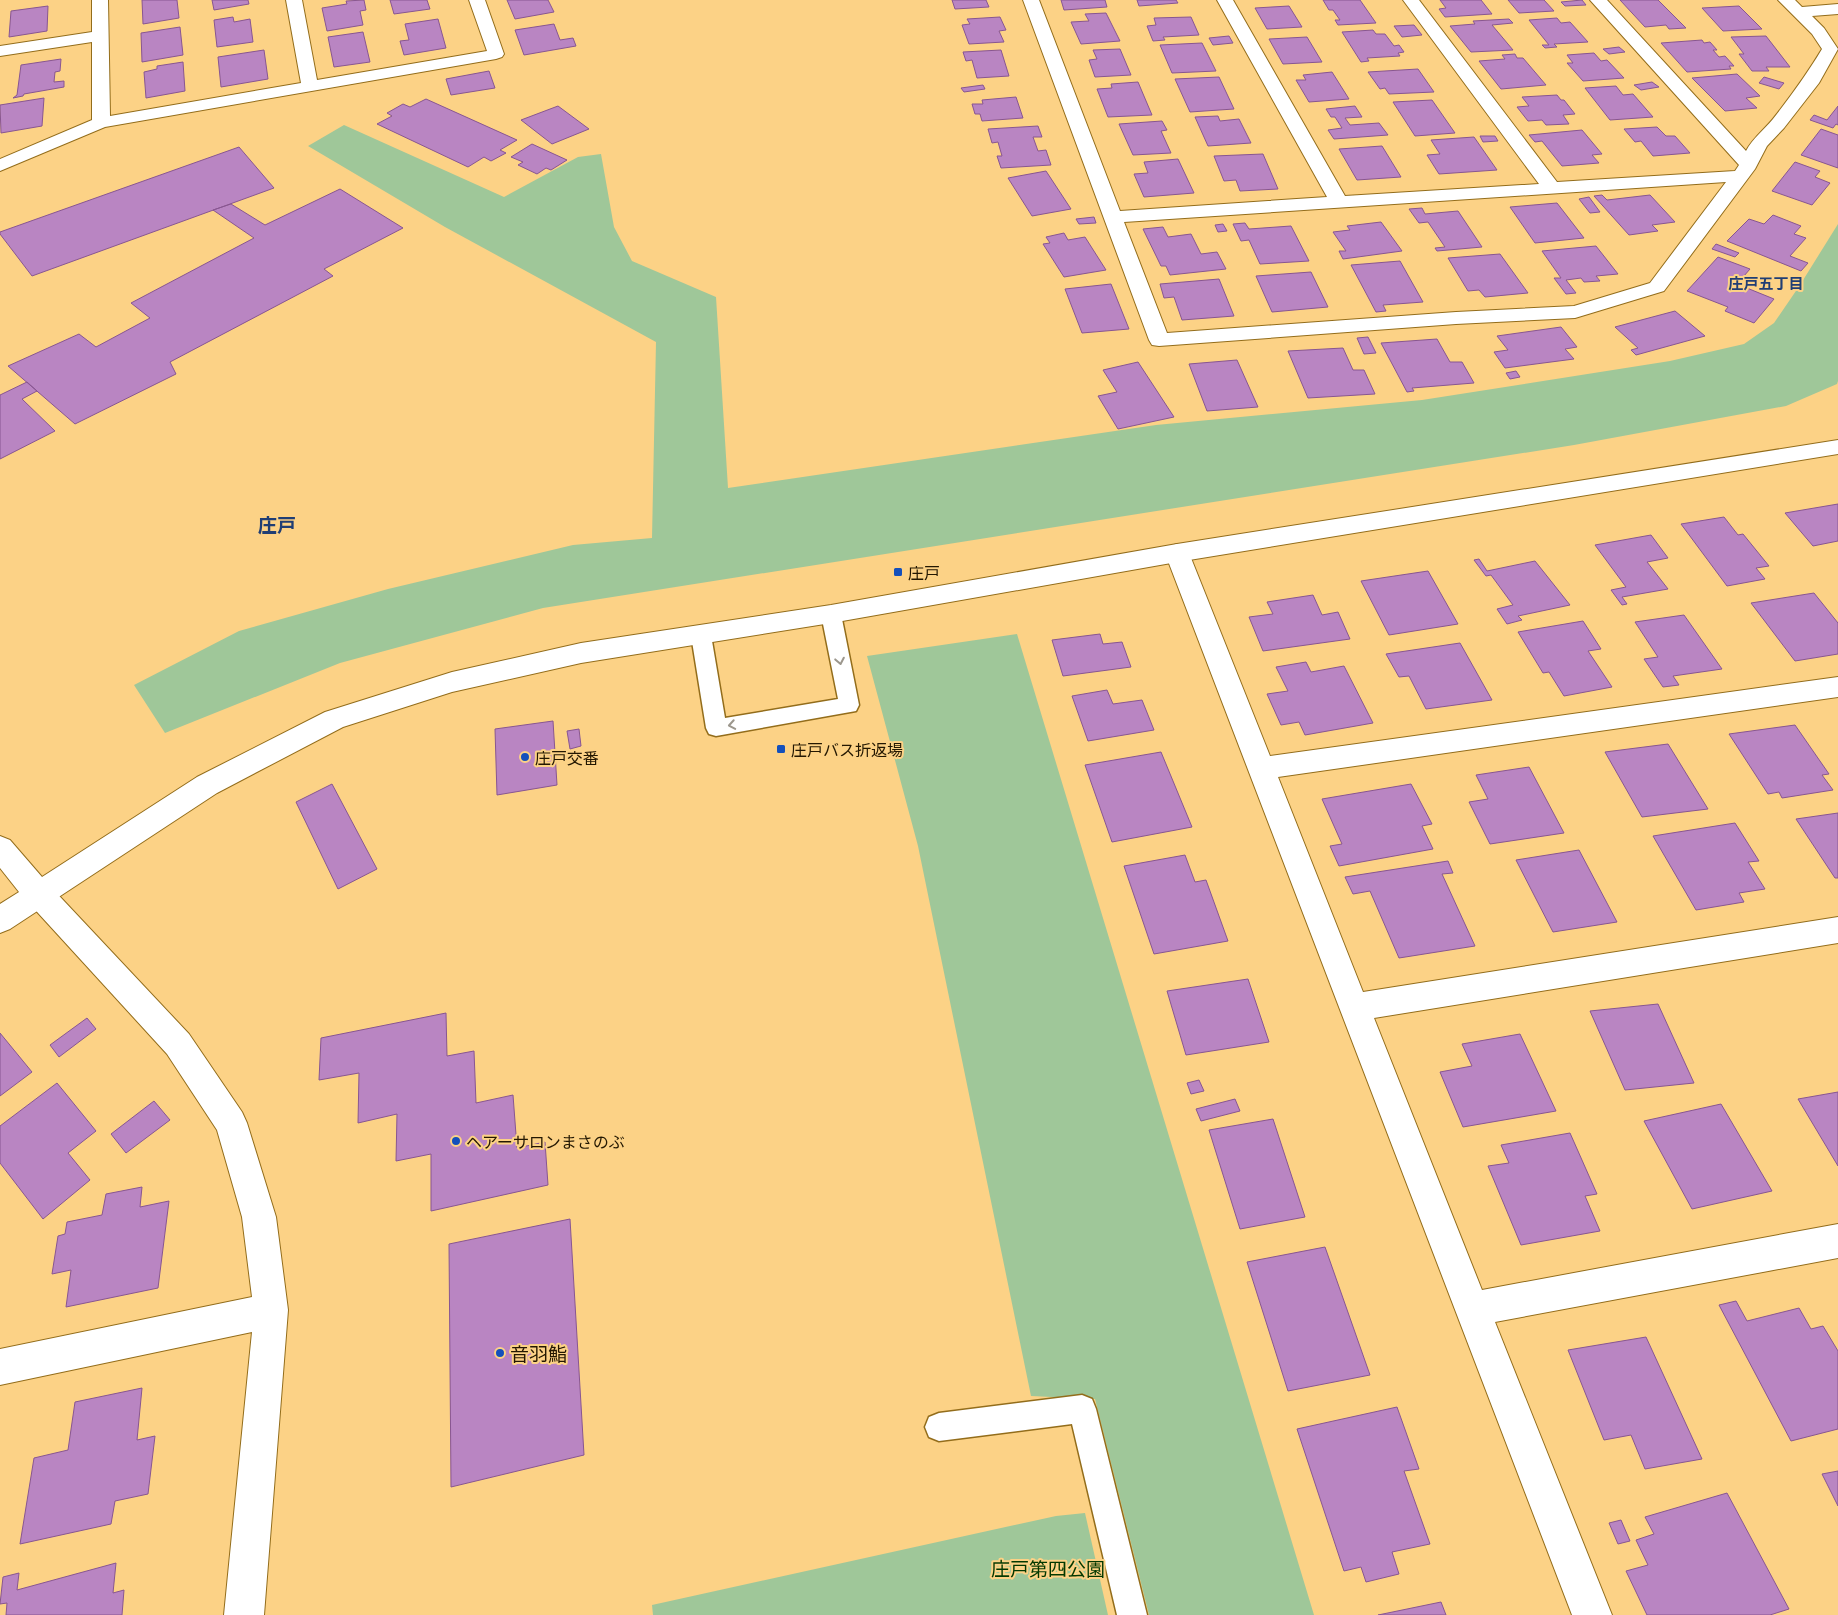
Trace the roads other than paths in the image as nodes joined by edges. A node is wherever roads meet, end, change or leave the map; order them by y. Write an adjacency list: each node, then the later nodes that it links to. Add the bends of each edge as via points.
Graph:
1 (100, 0): 11 (street)
2 (294, 0): 13 (street)
3 (477, 0): 13 (street, via 496,54)
4 (1031, 0): 19 (street)
5 (1225, 0): 18 (street)
6 (1411, 0): 17 (street)
7 (1598, 0): 16 (street)
8 (1786, 0): 10 (street)
9 (1838, 10): 10 (street)
10 (1800, 12): 16 (street, via 1830,49 1813,79 1759,144)
11 (100, 36): 12 (street); 14 (street)
12 (0, 51)
13 (310, 87): 14 (street)
14 (101, 123): 15 (street)
15 (0, 166)
16 (1744, 170): 17 (street); 19 (street, via 1656,288 1575,312 1159,340)
17 (1552, 189): 18 (street)
18 (1339, 203): 19 (street)
19 (1114, 217)
20 (1838, 447): 21 (street)
21 (1177, 553): 22 (street); 25 (street)
22 (831, 614): 23 (street); 23 (lane, one-way to 23, via 849,705 716,728)
23 (701, 635): 27 (street, via 581,653 452,682 334,719 207,786)
24 (1838, 687): 25 (street)
25 (1261, 768): 30 (street)
26 (0, 848): 27 (street)
27 (38, 893): 28 (street); 33 (street, via 178,1044 231,1124 259,1217)
28 (0, 920)
29 (1838, 930): 30 (street)
30 (1354, 1007): 32 (street)
31 (1838, 1241): 32 (street)
32 (1473, 1309): 38 (street)
33 (270, 1310): 34 (street); 36 (street)
34 (0, 1367)
35 (939, 1427): 37 (lane, via 1082,1409)
36 (244, 1615)
37 (1132, 1615)
38 (1592, 1615)

